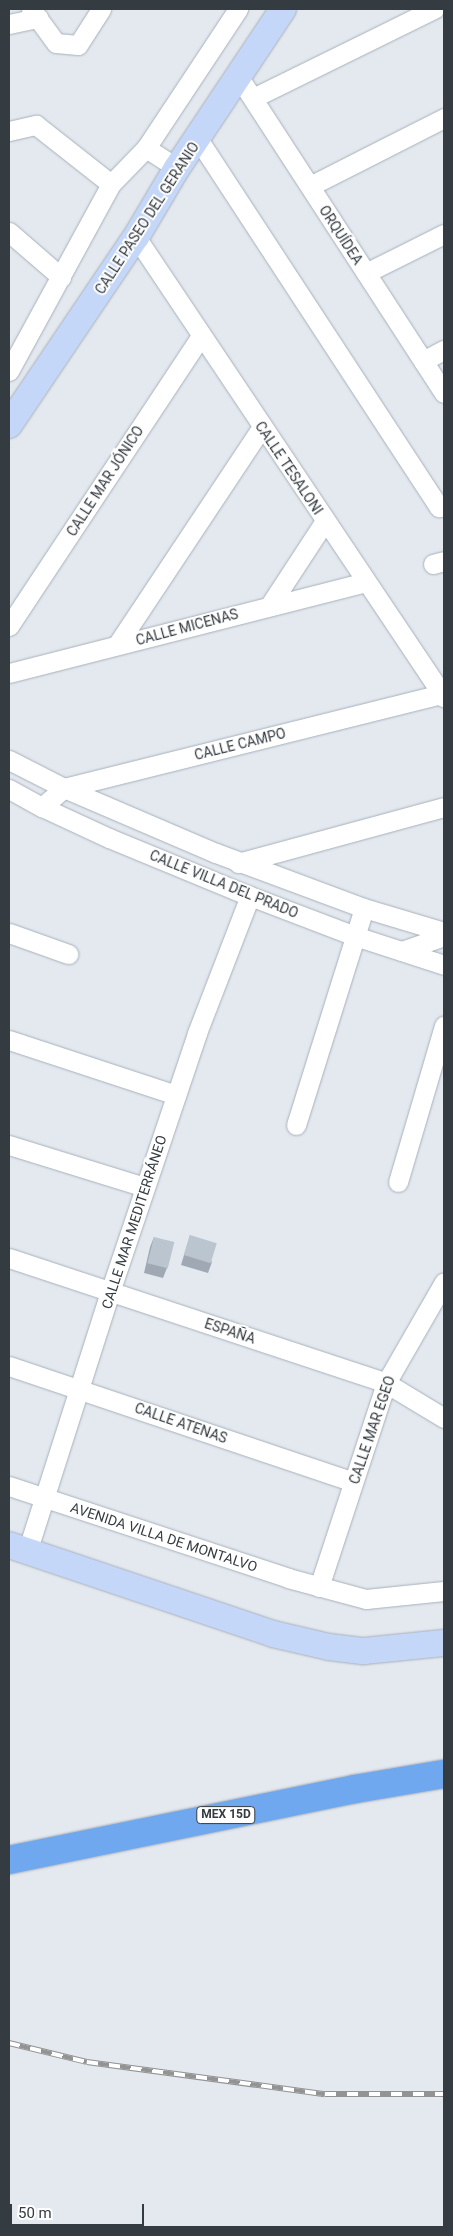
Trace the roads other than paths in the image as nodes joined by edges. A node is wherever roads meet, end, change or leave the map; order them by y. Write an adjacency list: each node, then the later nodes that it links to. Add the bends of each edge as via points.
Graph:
1 (101, 9): 5 (street, via 78,45 56,43)
2 (238, 9): 12 (street)
3 (283, 9): 7 (street, CALLE PASEO DEL GERANIO)
4 (434, 9): 8 (street)
5 (34, 13): 6 (street)
6 (9, 24)
7 (238, 76): 8 (street, ORQUÍDEA); 11 (street, CALLE PASEO DEL GERANIO)
8 (253, 98): 15 (street, ORQUÍDEA)
9 (444, 118): 15 (street)
10 (9, 131): 14 (street, via 36,125)
11 (198, 140): 13 (street, CALLE PASEO DEL GERANIO); 28 (street)
12 (146, 148): 13 (street); 14 (street)
13 (177, 168): 18 (street, CALLE PASEO DEL GERANIO)
14 (111, 184): 20 (street)
15 (310, 186): 19 (street, ORQUÍDEA)
16 (9, 232): 20 (street)
17 (444, 234): 19 (street)
18 (136, 237): 21 (street, CALLE TESALONI); 26 (street, CALLE PASEO DEL GERANIO)
19 (366, 273): 23 (street, ORQUÍDEA)
20 (61, 277): 24 (street)
21 (200, 336): 27 (street, CALLE TESALONI); 32 (street, CALLE MAR JÓNICO)
22 (444, 350): 23 (street)
23 (423, 360): 25 (street, ORQUÍDEA)
24 (9, 371)
25 (444, 393)
26 (9, 425)
27 (262, 427): 29 (street, CALLE TESALONI); 33 (street)
28 (438, 507)
29 (325, 521): 30 (street, CALLE TESALONI); 31 (street)
30 (365, 582): 31 (street, CALLE MICENAS); 35 (street, CALLE TESALONI)
31 (270, 605): 33 (street, CALLE MICENAS)
32 (9, 626)
33 (118, 645): 34 (street, CALLE MICENAS)
34 (9, 673)
35 (443, 694): 37 (street, CALLE CAMPO)
36 (9, 760): 37 (street, CALLE VILLA DEL PRADO)
37 (64, 788): 39 (street, CALLE CAMPO); 41 (street, CALLE VILLA DEL PRADO)
38 (9, 789): 39 (street, CALLE VILLA DEL PRADO)
39 (42, 807): 42 (street, CALLE VILLA DEL PRADO)
40 (444, 807): 41 (street)
41 (240, 862): 42 (street); 44 (street, CALLE VILLA DEL PRADO)
42 (212, 880): 43 (street, CALLE VILLA DEL PRADO)
43 (250, 896): 47 (street, CALLE VILLA DEL PRADO); 53 (street, CALLE MAR MEDITERRÁNEO)
44 (364, 908): 46 (street, CALLE VILLA DEL PRADO); 47 (street)
45 (9, 933): 49 (street)
46 (444, 934): 48 (street)
47 (355, 936): 48 (street, CALLE VILLA DEL PRADO); 54 (street)
48 (402, 952): 50 (street, CALLE VILLA DEL PRADO)
49 (68, 954)
50 (444, 965)
51 (444, 1026): 56 (street)
52 (9, 1040): 53 (street)
53 (176, 1095): 57 (street, CALLE MAR MEDITERRÁNEO)
54 (296, 1126)
55 (9, 1145): 57 (street)
56 (398, 1182)
57 (145, 1187): 60 (street, CALLE MAR MEDITERRÁNEO)
58 (9, 1258): 60 (street, ESPAÑA)
59 (444, 1282): 62 (street, CALLE MAR EGEO)
60 (110, 1292): 62 (street, ESPAÑA); 63 (street, CALLE MAR MEDITERRÁNEO)
61 (9, 1366): 63 (street, CALLE ATENAS)
62 (386, 1383): 64 (street, ESPAÑA); 65 (street, CALLE MAR EGEO)
63 (80, 1388): 65 (street, CALLE ATENAS); 67 (street, CALLE MAR MEDITERRÁNEO)
64 (444, 1418)
65 (353, 1482): 69 (street, CALLE MAR EGEO)
66 (9, 1486): 67 (street, AVENIDA VILLA DE MONTALVO)
67 (45, 1498): 68 (street, CALLE MAR MEDITERRÁNEO); 69 (street, AVENIDA VILLA DE MONTALVO)
68 (18, 1549): 71 (street, via 273,1634 328,1647 364,1651)
69 (319, 1587): 70 (street, AVENIDA VILLA DE MONTALVO, via 366,1599)
70 (444, 1591)
71 (444, 1643)
72 (444, 1774): 73 (highway, MEX 15D)
73 (9, 1860)

